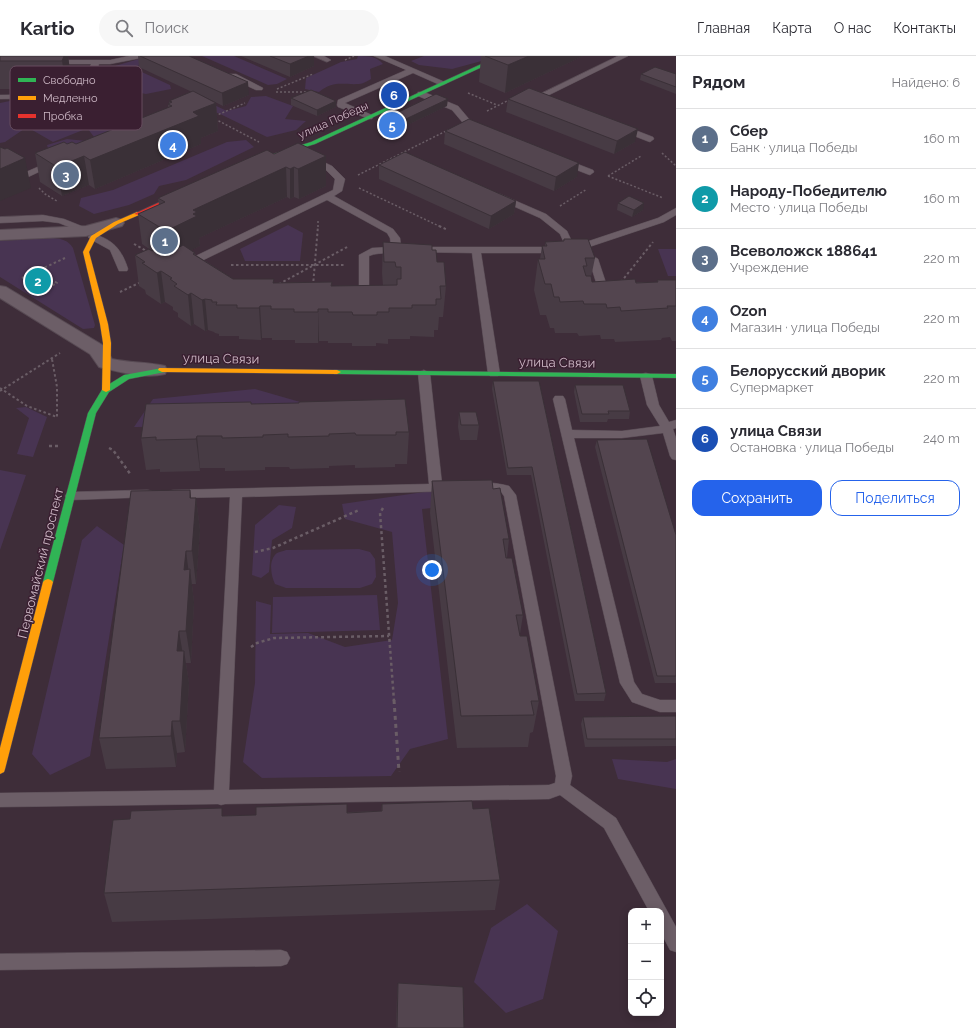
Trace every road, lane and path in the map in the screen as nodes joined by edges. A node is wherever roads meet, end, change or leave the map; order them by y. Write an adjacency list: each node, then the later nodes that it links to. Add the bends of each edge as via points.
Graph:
1 (141, 56): 8 (lane)
2 (317, 56): 6 (lane)
3 (378, 56): 10 (lane)
4 (503, 56): 12 (street, улица Победы)
5 (624, 56): 17 (lane)
6 (327, 60)
7 (41, 62): 8 (lane)
8 (96, 62): 9 (lane)
9 (95, 66)
10 (411, 70): 12 (lane); 20 (lane)
11 (223, 72): 13 (lane)
12 (443, 83): 16 (street, улица Победы)
13 (259, 88)
14 (462, 91): 21 (path)
15 (269, 92): 20 (path, via 326,95)
16 (421, 94): 24 (street, улица Победы); 25 (lane, via 455,108)
17 (540, 96): 21 (path, via 521,94); 22 (lane)
18 (0, 97): 19 (lane)
19 (10, 97)
20 (341, 102): 24 (lane, via 341,105)
21 (498, 105): 25 (path)
22 (562, 105)
23 (211, 117): 31 (path)
24 (369, 117): 32 (street, улица Победы)
25 (466, 121): 29 (lane); 40 (path, via 356,176)
26 (142, 122): 28 (lane, via 148,125)
27 (613, 125): 30 (lane)
28 (142, 127)
29 (488, 130)
30 (650, 139)
31 (260, 143)
32 (294, 150): 34 (street, улица Победы); 40 (lane, via 329,168)
33 (642, 155): 39 (path)
34 (268, 156)
35 (554, 157): 38 (lane)
36 (0, 160): 37 (lane, via 26,175)
37 (62, 160)
38 (590, 172): 39 (path)
39 (608, 176): 45 (path)
40 (340, 179): 44 (lane, via 337,191); 56 (path, via 464,238)
41 (195, 188): 49 (street)
42 (589, 188): 47 (path)
43 (494, 194): 47 (lane)
44 (323, 198): 55 (lane, via 390,231 395,238); 62 (path); 65 (lane, via 185,265)
45 (669, 201)
46 (676, 211): 57 (lane, via 661,220)
47 (543, 216): 57 (lane, via 564,233)
48 (0, 220): 50 (lane, via 43,218 61,221)
49 (116, 223): 50 (street)
50 (90, 234): 51 (street); 63 (lane, via 107,242 118,252); 75 (street, via 86,252)
51 (0, 235)
52 (656, 239): 73 (path)
53 (130, 241): 58 (path)
54 (349, 246): 62 (path)
55 (396, 250): 56 (lane); 60 (lane, via 374,250 364,255)
56 (476, 250): 57 (lane); 81 (lane)
57 (571, 250): 73 (lane, via 593,259)
58 (148, 252)
59 (68, 256): 64 (path)
60 (364, 264): 62 (path); 74 (lane, via 364,298 354,303)
61 (231, 265): 62 (path)
62 (315, 265): 68 (path); 69 (path)
63 (123, 268)
64 (38, 271): 66 (path); 71 (path, via 57,283)
65 (197, 273)
66 (18, 280)
67 (146, 280): 72 (path)
68 (275, 287)
69 (313, 287)
70 (0, 291): 76 (street)
71 (37, 292)
72 (119, 292)
73 (610, 299)
74 (347, 302)
75 (104, 324): 76 (street, via 100,331 91,336); 78 (street, via 107,343)
76 (75, 337): 77 (path); 78 (street, via 97,350)
77 (52, 359): 85 (path); 85 (path, via 57,387 57,417 42,414)
78 (106, 363): 79 (street, via 128,368); 86 (street)
79 (158, 370): 80 (street, улица Связи); 84 (street, улица Связи)
80 (424, 373): 81 (street, улица Связи); 92 (lane)
81 (494, 374): 82 (street, улица Связи)
82 (646, 376): 83 (street, улица Связи); 88 (lane, via 653,405)
83 (676, 376)
84 (127, 377): 86 (street, Первомайский проспект)
85 (1, 390)
86 (106, 390): 95 (street, Первомайский проспект, via 92,413)
87 (559, 399): 89 (lane)
88 (672, 426): 89 (lane, via 636,434); 91 (lane)
89 (567, 434): 101 (lane, via 627,683 637,698 660,706)
90 (104, 446): 94 (path, via 113,450)
91 (676, 456)
92 (436, 488): 93 (lane); 103 (lane, via 495,487 505,489 510,495 564,776)
93 (236, 492): 94 (lane); 98 (lane)
94 (145, 494): 95 (lane)
95 (71, 496): 102 (street, Первомайский проспект)
96 (379, 506): 99 (path, via 384,506 380,513)
97 (361, 509): 98 (path, via 273,548 261,552)
98 (233, 553): 100 (lane)
99 (389, 636): 100 (path, via 274,638 257,643); 104 (path)
100 (228, 663): 105 (lane)
101 (676, 706)
102 (0, 769)
103 (562, 788): 104 (lane, via 549,792); 107 (lane, via 610,823)
104 (401, 795): 105 (lane)
105 (221, 798): 106 (lane)
106 (0, 800)
107 (656, 908)
108 (664, 922): 109 (lane)
109 (676, 944)
110 (281, 958): 111 (lane)
111 (0, 962)

